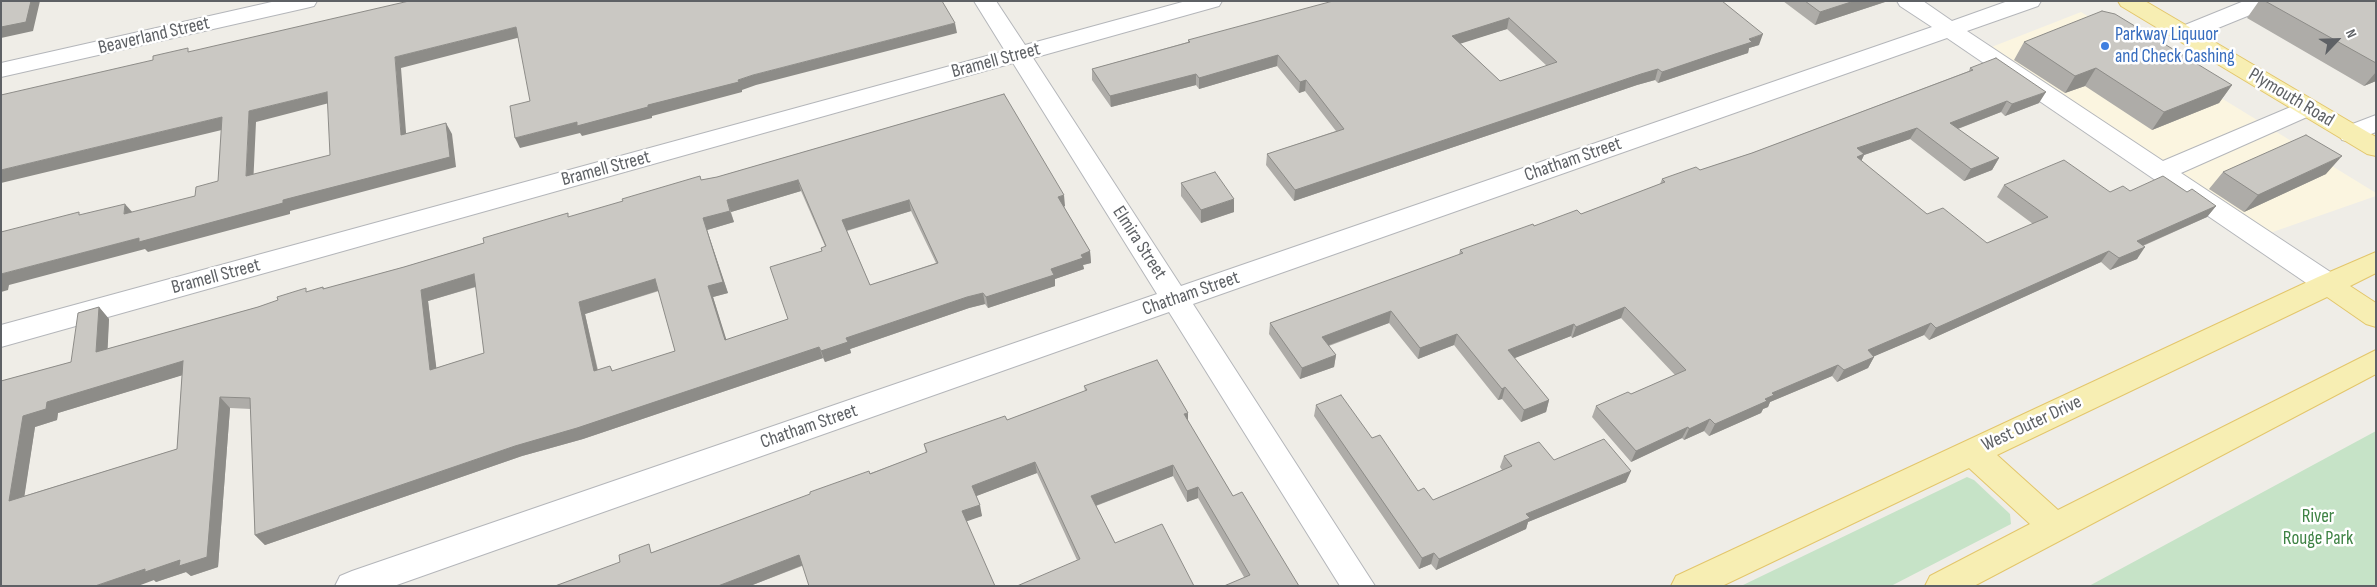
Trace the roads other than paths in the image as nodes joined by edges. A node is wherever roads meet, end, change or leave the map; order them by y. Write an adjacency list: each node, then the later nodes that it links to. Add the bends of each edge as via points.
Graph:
1 (306, 1): 11 (street, Beaverland Street)
2 (985, 1): 10 (street, Elmira Street)
3 (1211, 1): 10 (street, Bramell Street)
4 (1908, 1): 8 (street)
5 (2030, 1): 8 (street, Chatham Street)
6 (2129, 1): 9 (main road, Plymouth Road)
7 (2264, 1): 9 (street)
8 (1950, 29): 18 (street); 19 (street, Chatham Street)
9 (2183, 34): 12 (main road, Plymouth Road)
10 (1019, 54): 19 (street, Elmira Street); 21 (street, Bramell Street)
11 (1, 70)
12 (2308, 108): 14 (main road, Plymouth Road); 16 (street)
13 (2376, 122): 14 (street)
14 (2352, 134): 15 (main road, Plymouth Road)
15 (2376, 148)
16 (2172, 167)
17 (2376, 262): 18 (main road, West Outer Drive)
18 (2328, 284): 20 (main road); 23 (main road, West Outer Drive)
19 (1175, 299): 25 (street, Chatham Street); 26 (street, Elmira Street)
20 (2376, 317)
21 (1, 336)
22 (2376, 361): 24 (main road)
23 (1973, 452): 24 (main road); 27 (main road, West Outer Drive)
24 (2055, 527): 28 (main road)
25 (352, 586)
26 (1358, 586)
27 (1688, 586)
28 (1942, 586)

